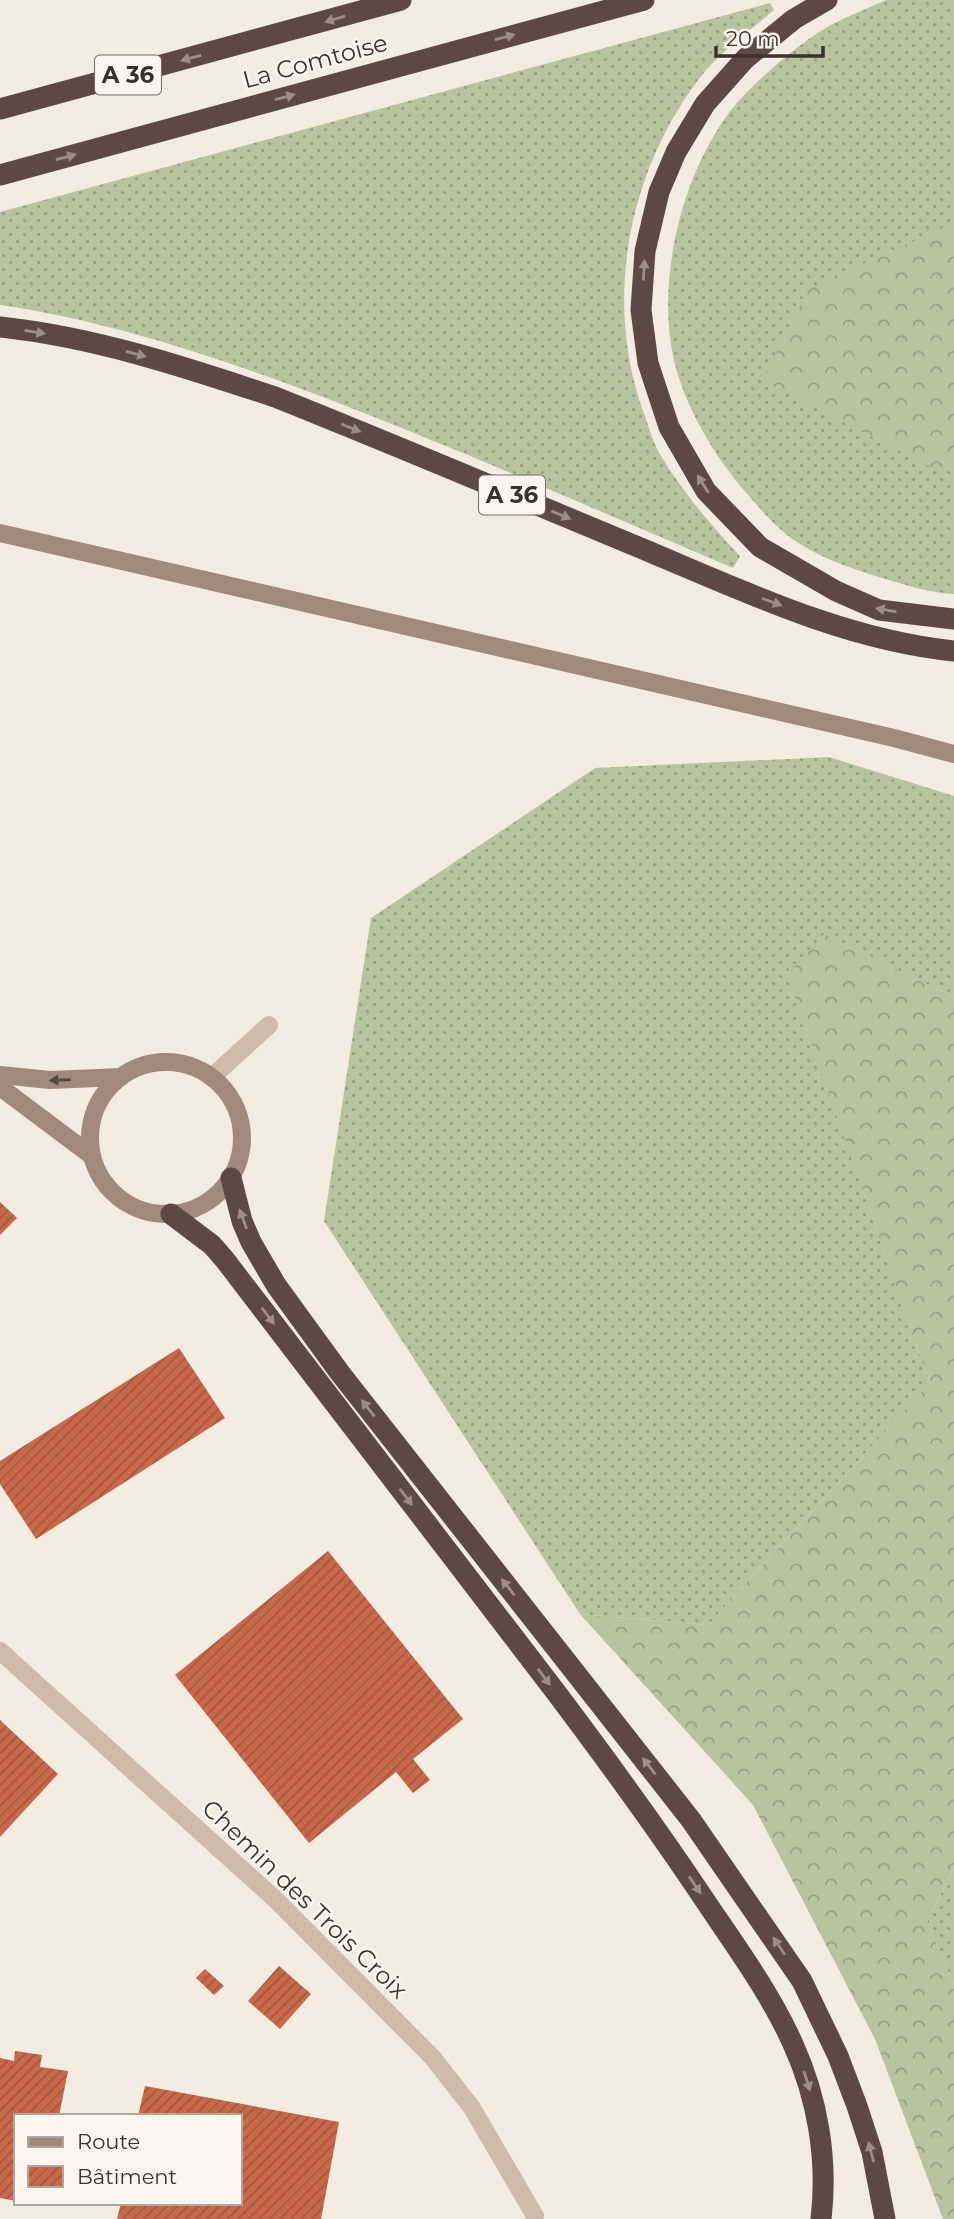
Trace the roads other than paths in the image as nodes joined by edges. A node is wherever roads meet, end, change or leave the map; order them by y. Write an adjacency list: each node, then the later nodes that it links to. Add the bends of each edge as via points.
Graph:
1 (401, 0): 4 (highway, La Comtoise / A 36, one-way to 4)
2 (644, 0): 5 (highway, La Comtoise / A 36, one-way to 2)
3 (827, 0): 8 (highway, one-way to 3, via 879,610 760,547 706,491 669,426 648,363 641,310 645,251 659,192 676,152 705,104 745,59 794,19)
4 (0, 109)
5 (0, 175)
6 (0, 327): 9 (highway, A 36, one-way to 9, via 116,349 275,397 754,595 873,638)
7 (0, 533): 10 (main road)
8 (954, 619)
9 (954, 651)
10 (954, 754)
11 (269, 1026): 14 (street)
12 (0, 1075): 13 (main road, one-way to 12, via 50,1080)
13 (121, 1077): 14 (main road, via 142,1066 166,1062 190,1066); 16 (main road, via 94,1112)
14 (212, 1077): 17 (main road, via 228,1094 242,1136 240,1158)
15 (0, 1087): 16 (main road)
16 (92, 1156): 18 (main road, via 100,1177 115,1195 134,1207)
17 (230, 1178): 18 (main road, via 217,1195 199,1207); 22 (highway, one-way to 17, via 857,2106 802,1981 691,1820 340,1373 276,1284 251,1242)
18 (171, 1214): 21 (highway, one-way to 21, via 225,1260 600,1751 748,1963 794,2046 813,2100 822,2153)
19 (0, 1651): 20 (street, Chemin des Trois Croix, via 276,1900 433,2057 472,2108)
20 (535, 2216)
21 (821, 2219)
22 (885, 2219)

